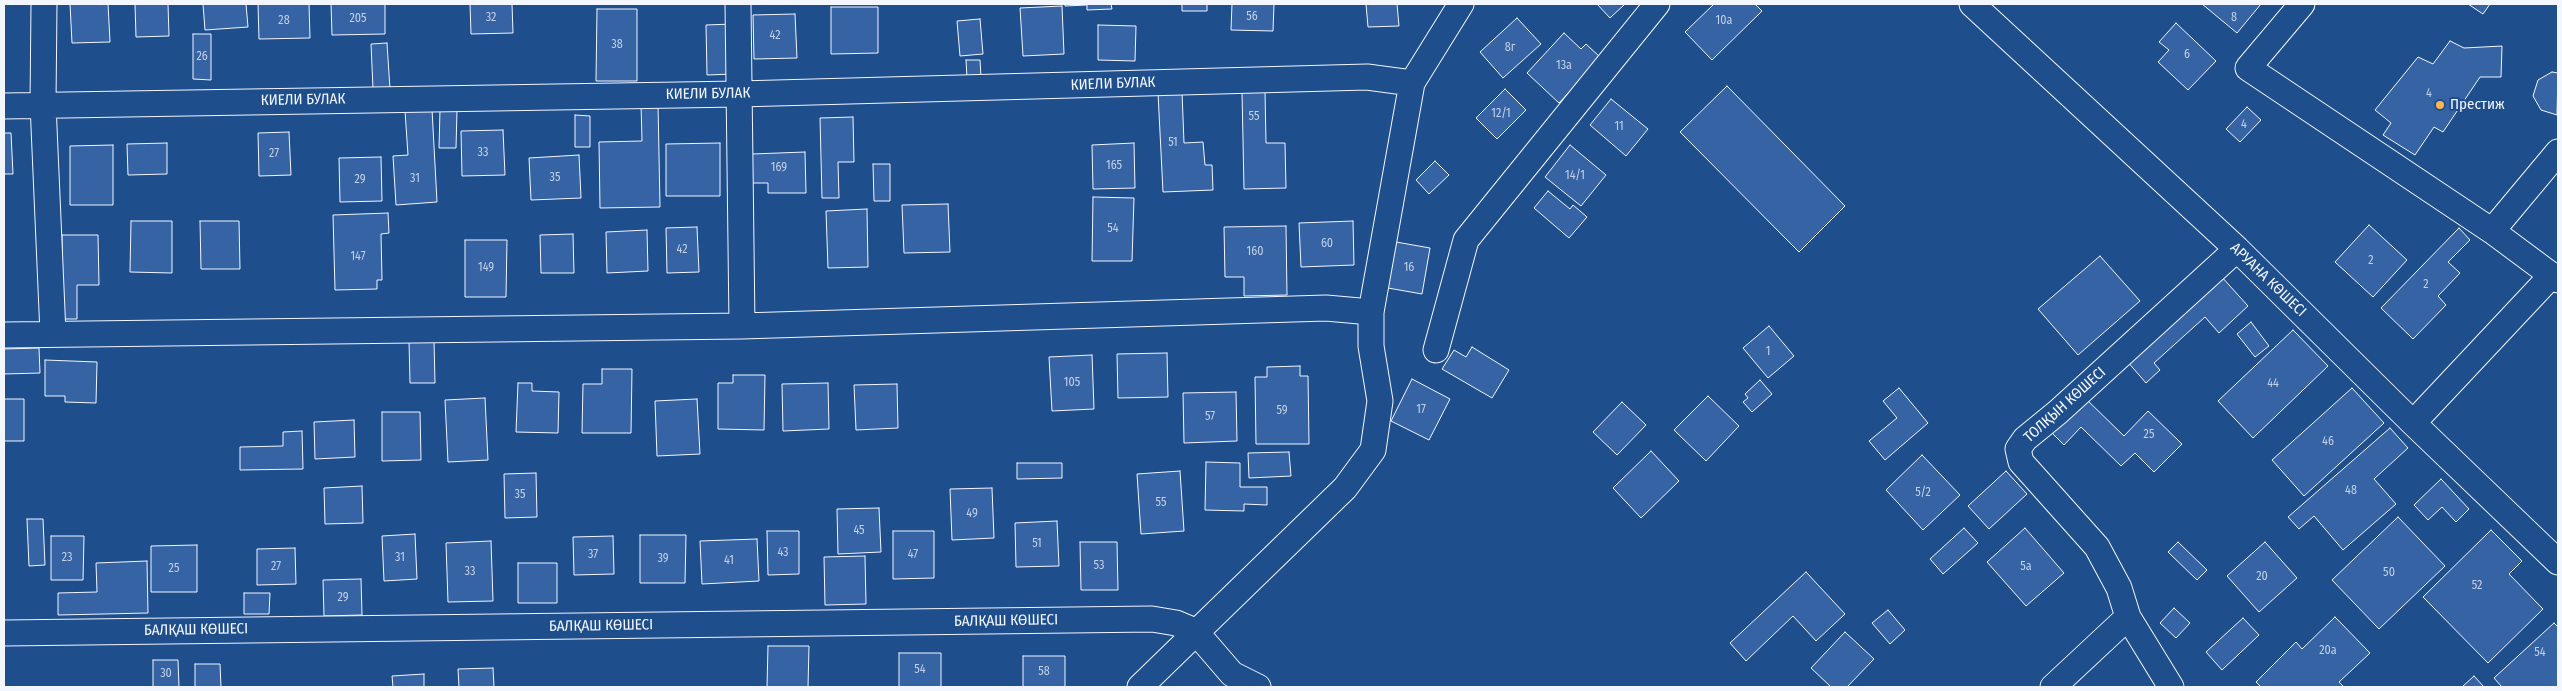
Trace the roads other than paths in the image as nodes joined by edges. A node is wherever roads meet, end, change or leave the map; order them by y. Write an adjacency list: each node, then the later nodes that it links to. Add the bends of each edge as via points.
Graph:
1 (44, 4): 9 (street)
2 (738, 4): 8 (street)
3 (1461, 4): 7 (street)
4 (1657, 4): 19 (street, via 1466,240)
5 (1972, 4): 13 (street, АРУАНА КӨШЕСІ)
6 (2302, 4): 12 (street, via 2248,68)
7 (1412, 83): 8 (street, КИЕЛИ БУЛАК, via 1367,77); 15 (street)
8 (739, 94): 9 (street, КИЕЛИ БУЛАК); 16 (street)
9 (43, 104): 10 (street, КИЕЛИ БУЛАК); 17 (street)
10 (4, 106)
11 (2558, 152): 12 (street)
12 (2492, 231): 14 (street)
13 (2237, 249): 20 (street, АРУАНА КӨШЕСІ); 22 (street, ТОЛҚЫН КӨШЕСІ, via 2058,412 2025,438 2018,449 2020,462 2097,548 2119,588)
14 (2555, 278): 20 (street)
15 (1371, 312): 16 (street, via 1326,308); 23 (street, via 1371,346 1380,401 1373,450 1345,488)
16 (742, 326): 17 (street)
17 (53, 334): 18 (street)
18 (4, 335)
19 (1436, 350)
20 (2412, 422): 21 (street, АРУАНА КӨШЕСІ)
21 (2558, 562)
22 (2128, 617): 27 (street); 28 (street, ТОЛҚЫН КӨШЕСІ)
23 (1195, 631): 24 (street, БАЛҚАШ КӨШЕСІ, via 1176,622 1152,619); 25 (street); 26 (street, via 1232,674)
24 (4, 633)
25 (1140, 687)
26 (1258, 687)
27 (2053, 687)
28 (2171, 687)

